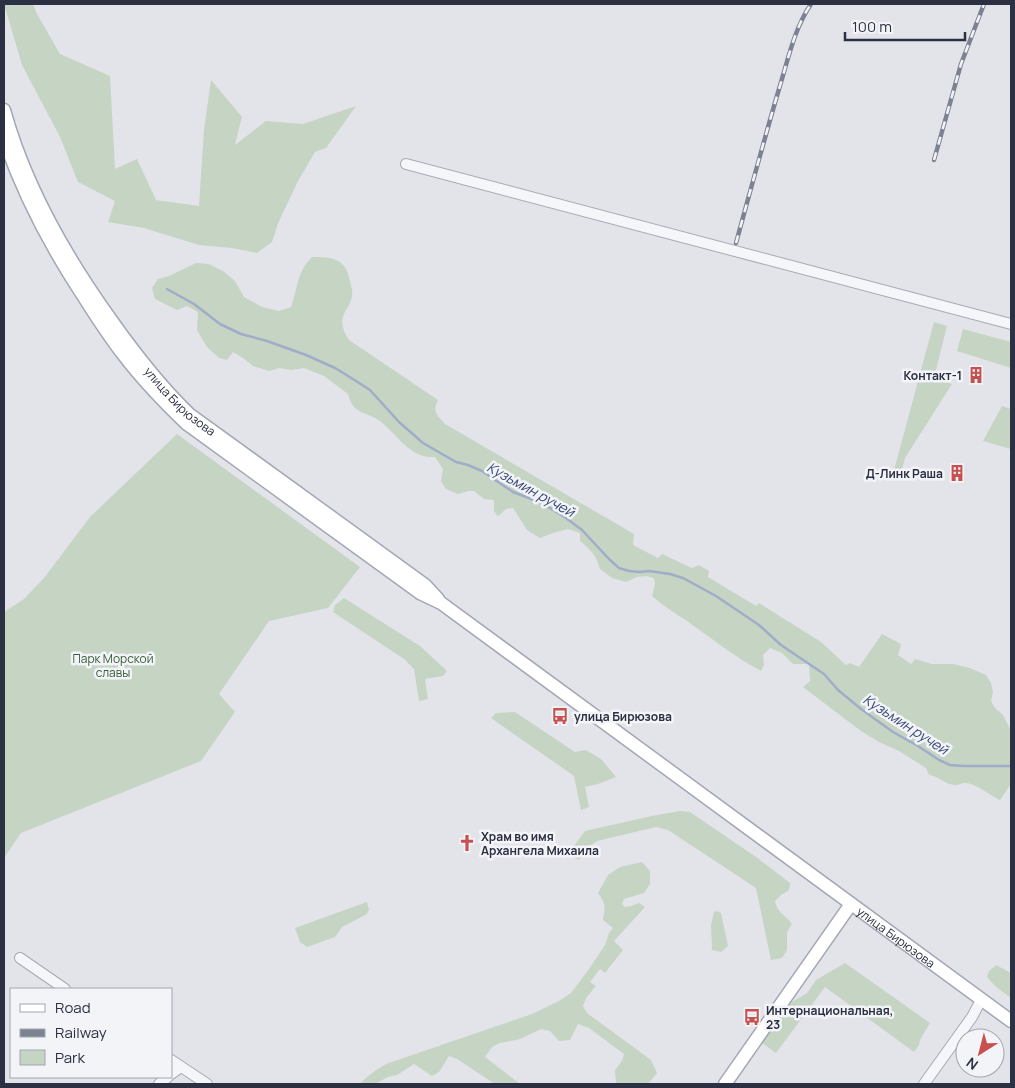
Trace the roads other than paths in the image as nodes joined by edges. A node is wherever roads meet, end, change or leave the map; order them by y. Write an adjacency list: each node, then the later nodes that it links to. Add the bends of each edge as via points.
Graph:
1 (6, 116): 5 (main road, улица Бирюзова, via 25,170 66,252 132,350 171,397 189,414 425,585)
2 (4, 138): 5 (main road, улица Бирюзова, via 33,211 60,259 123,354 159,396 187,424 420,593)
3 (406, 164): 4 (street)
4 (1011, 324)
5 (440, 603): 6 (main road, улица Бирюзова)
6 (851, 904): 9 (main road, улица Бирюзова); 15 (main road)
7 (20, 958): 8 (street)
8 (65, 988)
9 (982, 1000): 10 (main road, улица Бирюзова); 16 (street)
10 (1011, 1021)
11 (172, 1061): 12 (street)
12 (181, 1067): 13 (street); 14 (street)
13 (172, 1073)
14 (207, 1084)
15 (724, 1084)
16 (924, 1084)

